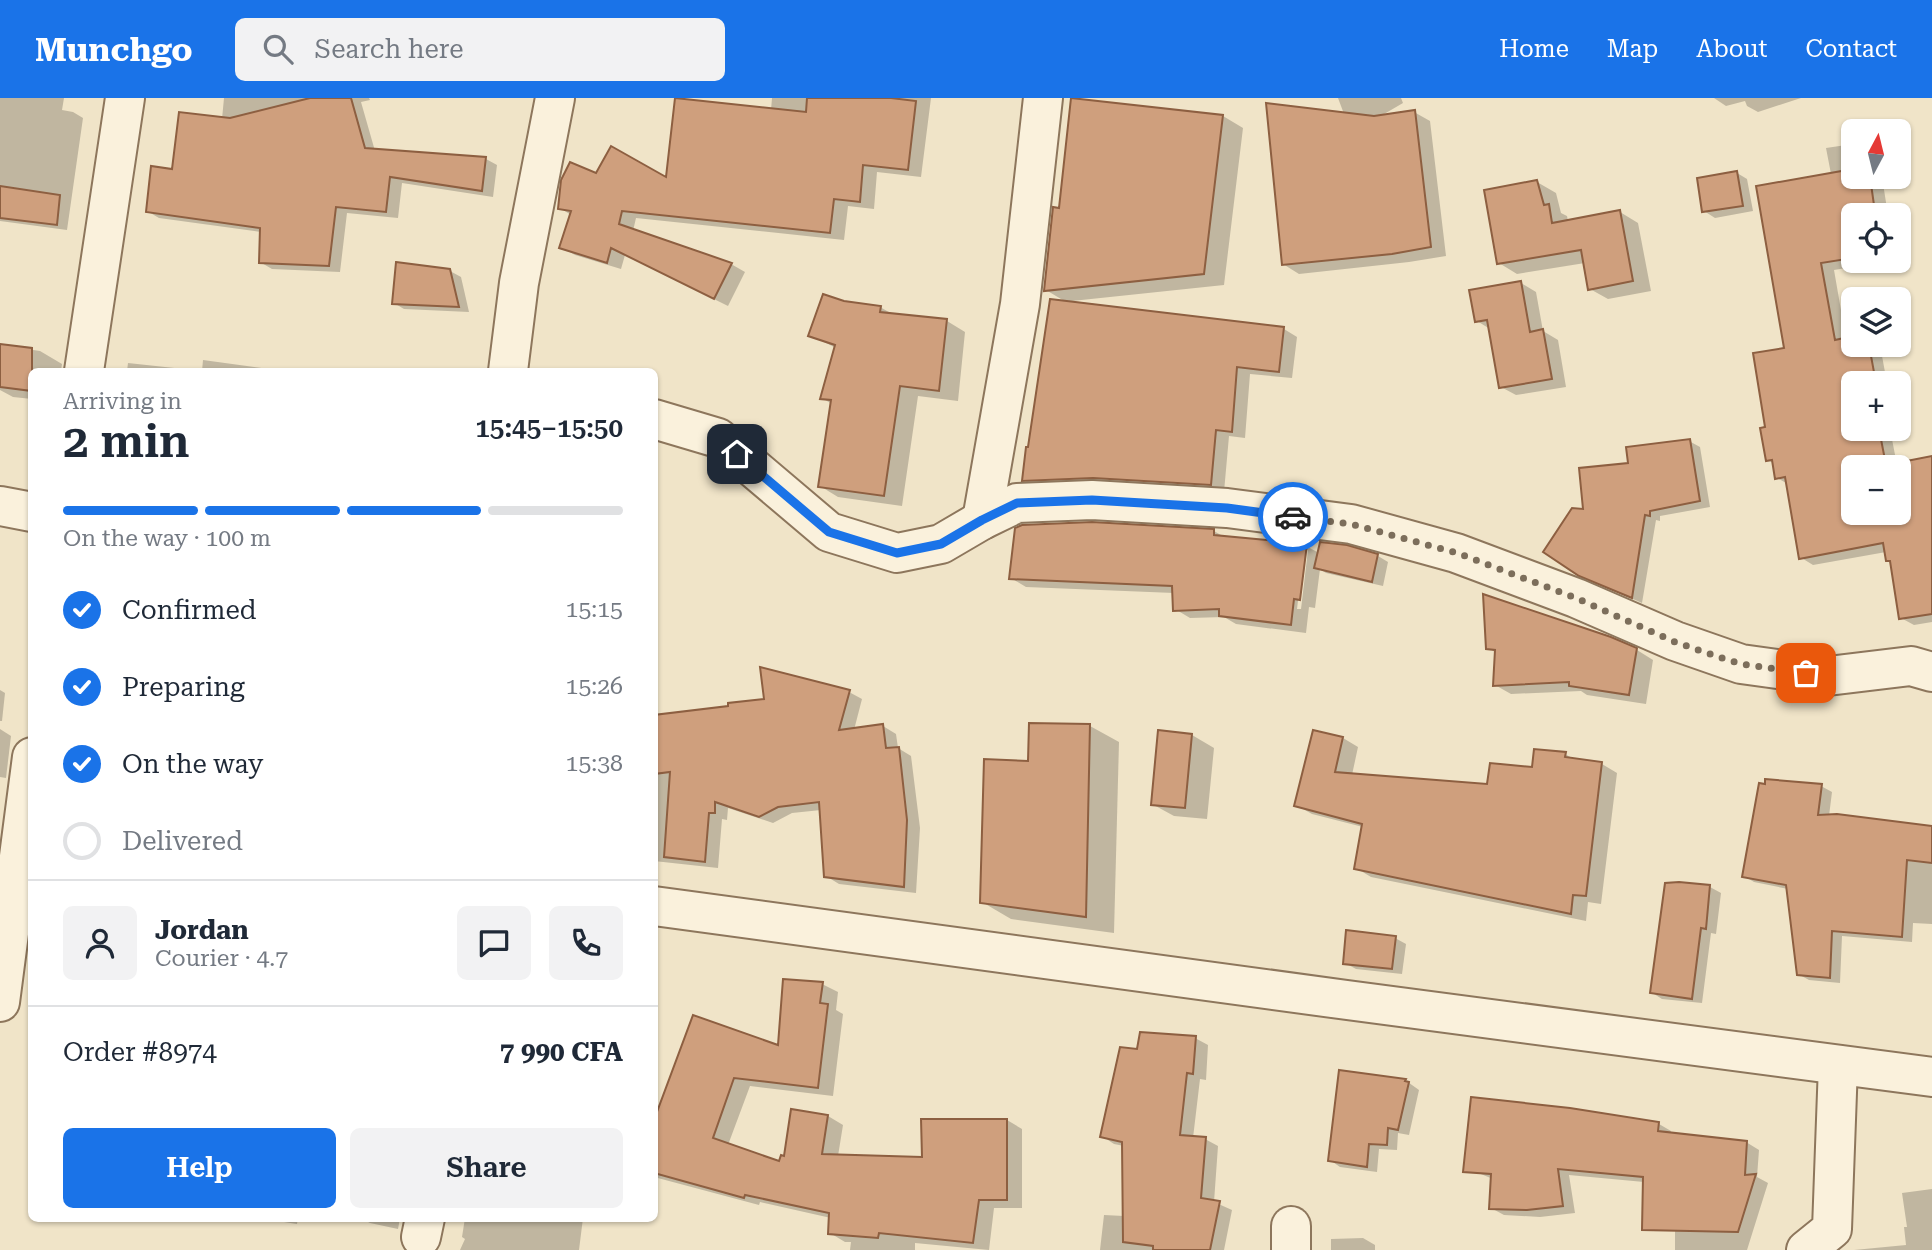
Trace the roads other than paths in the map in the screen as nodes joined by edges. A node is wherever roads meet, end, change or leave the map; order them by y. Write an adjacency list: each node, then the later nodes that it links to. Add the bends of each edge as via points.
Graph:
1 (125, 98): 4 (street)
2 (555, 98): 5 (street, via 519,283)
3 (1043, 98): 9 (street, via 1020,304)
4 (84, 368)
5 (509, 368)
6 (658, 419): 9 (street, via 718,438 829,532 874,546 897,553 941,544)
7 (0, 506): 8 (street)
8 (28, 511)
9 (982, 520): 10 (street, via 1017,503 1092,500 1227,508 1351,524 1457,553 1675,642 1741,664 1828,676 1911,666)
10 (1932, 672)
11 (28, 776): 12 (street)
12 (18, 824): 14 (street)
13 (658, 907): 15 (street)
14 (0, 1002)
15 (1838, 1065): 16 (street); 17 (street, via 1832,1229)
16 (1932, 1077)
17 (1805, 1250)

